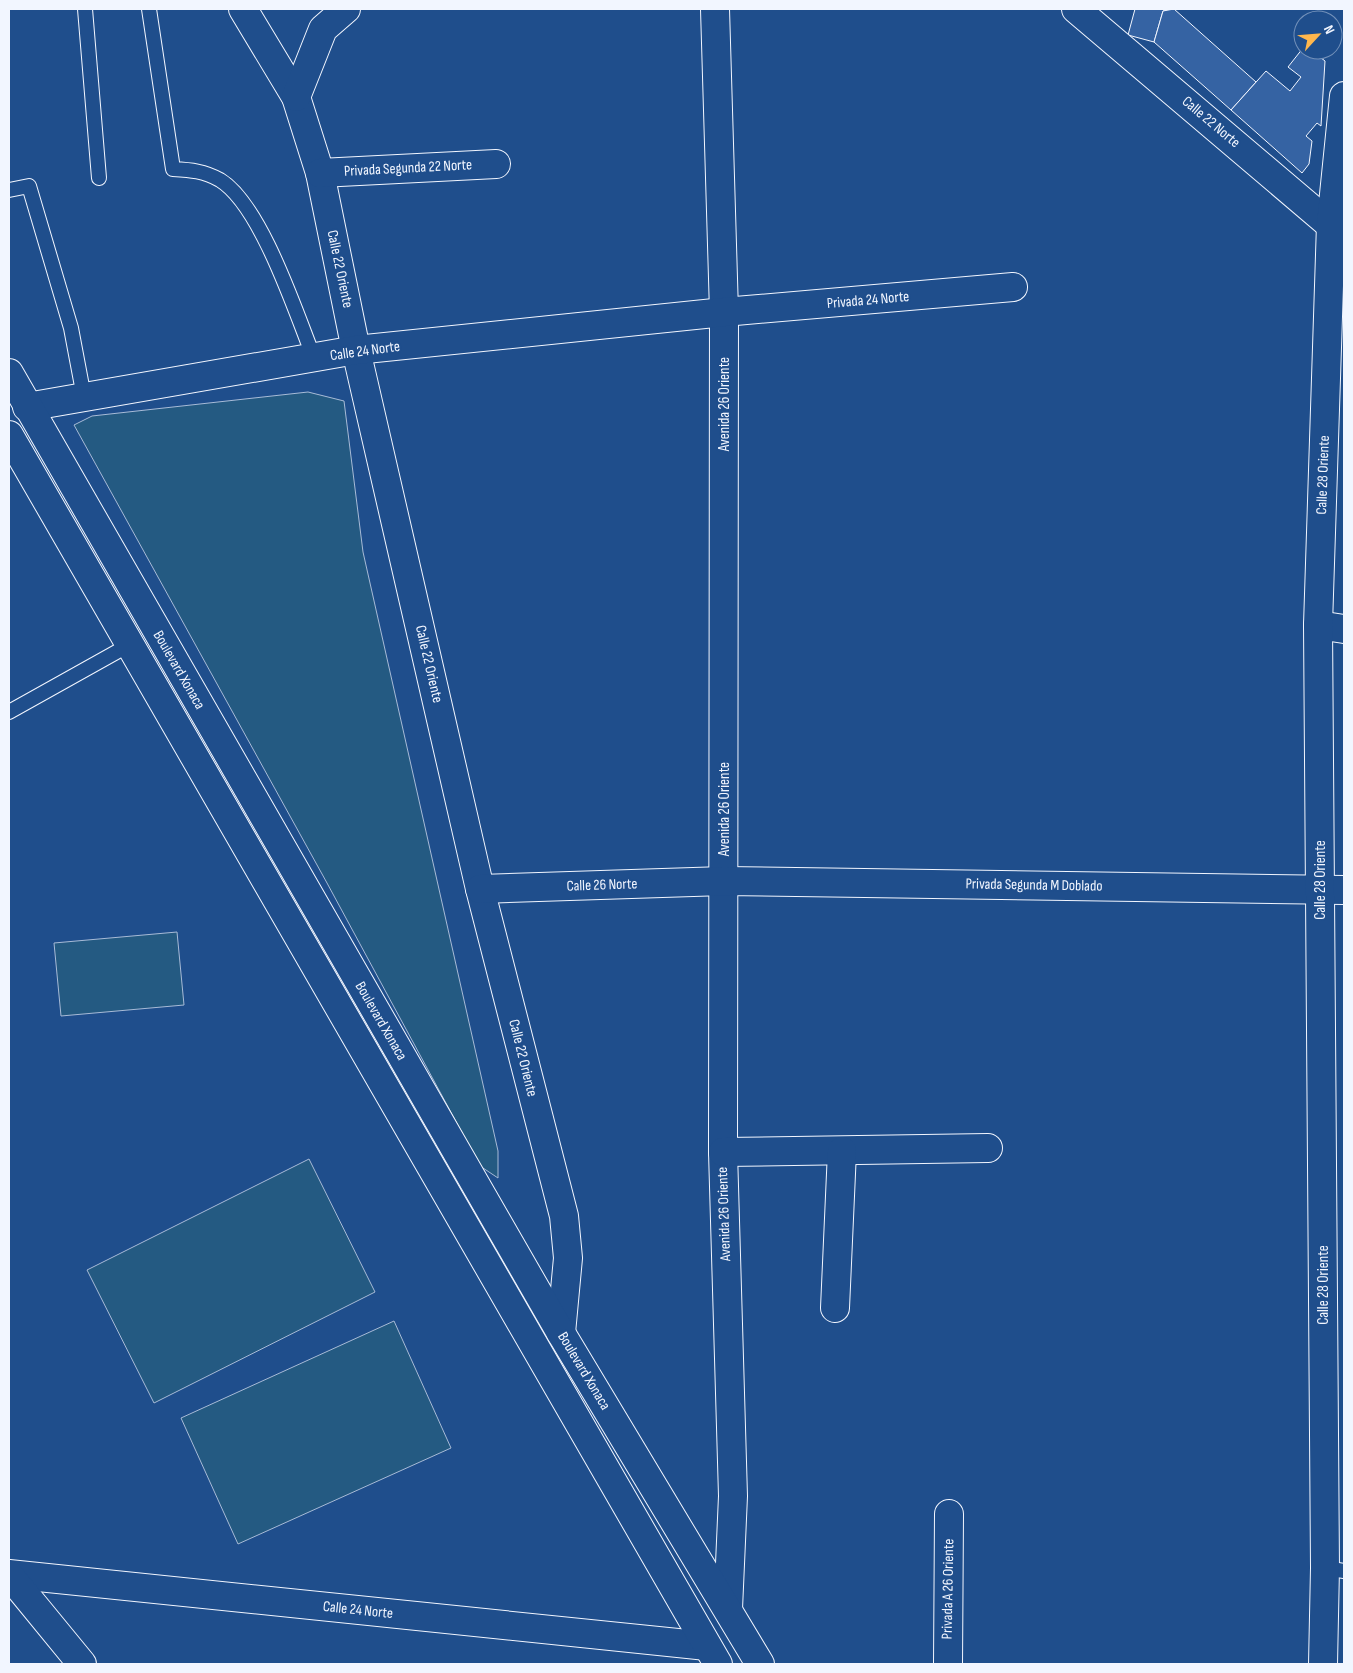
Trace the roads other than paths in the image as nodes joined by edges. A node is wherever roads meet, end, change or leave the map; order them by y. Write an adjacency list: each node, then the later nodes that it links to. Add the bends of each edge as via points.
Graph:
1 (85, 9): 12 (lane)
2 (149, 9): 18 (lane, via 173,169 201,170 222,181 240,198 262,235)
3 (243, 9): 8 (street, Calle 22 Oriente)
4 (346, 9): 8 (street, via 323,30)
5 (715, 9): 16 (street, Avenida 26 Oriente)
6 (1076, 9): 14 (street, Calle 22 Norte)
7 (1344, 96): 10 (street, Calle 28 Oriente)
8 (296, 97): 11 (street, Calle 22 Oriente)
9 (496, 164): 11 (street, Privada Segunda 22 Norte)
10 (1340, 170): 14 (street, Calle 28 Oriente)
11 (320, 173): 17 (street, Calle 22 Oriente)
12 (99, 178)
13 (9, 190): 20 (lane, via 29,186 70,328)
14 (1338, 230): 23 (street, Calle 28 Oriente)
15 (1013, 288): 16 (street, Privada 24 Norte)
16 (724, 312): 17 (street, Calle 24 Norte); 26 (street, Avenida 26 Oriente)
17 (356, 350): 18 (street, Calle 24 Norte); 27 (street, Calle 22 Oriente)
18 (314, 358): 20 (street, Calle 24 Norte)
19 (9, 373): 21 (street, Boulevard Xonaca)
20 (84, 397): 21 (street, Calle 24 Norte)
21 (18, 408): 34 (street, Boulevard Xonaca)
22 (9, 435): 24 (street, Boulevard Xonaca)
23 (1331, 627): 28 (street, Calle 28 Oriente)
24 (129, 645): 25 (lane); 39 (street, Boulevard Xonaca)
25 (9, 712)
26 (724, 881): 27 (street, Calle 26 Norte); 28 (street, Privada Segunda M Doblado); 31 (street, Avenida 26 Oriente)
27 (480, 889): 34 (street, Calle 22 Oriente, via 564,1216 568,1258)
28 (1332, 889): 32 (street, Calle 28 Oriente)
29 (988, 1148): 30 (street)
30 (842, 1150): 31 (street); 33 (street)
31 (722, 1152): 38 (street, Avenida 26 Oriente, via 733,1496)
32 (1334, 1175): 36 (street, Calle 28 Oriente)
33 (835, 1308)
34 (561, 1333): 38 (street, Boulevard Xonaca)
35 (949, 1514): 42 (street, Privada A 26 Oriente)
36 (1335, 1570): 43 (street, Calle 28 Oriente)
37 (9, 1574): 39 (street, Calle 24 Norte); 40 (street)
38 (728, 1609): 41 (street, Boulevard Xonaca)
39 (713, 1655)
40 (82, 1664)
41 (760, 1664)
42 (948, 1664)
43 (1323, 1664)

